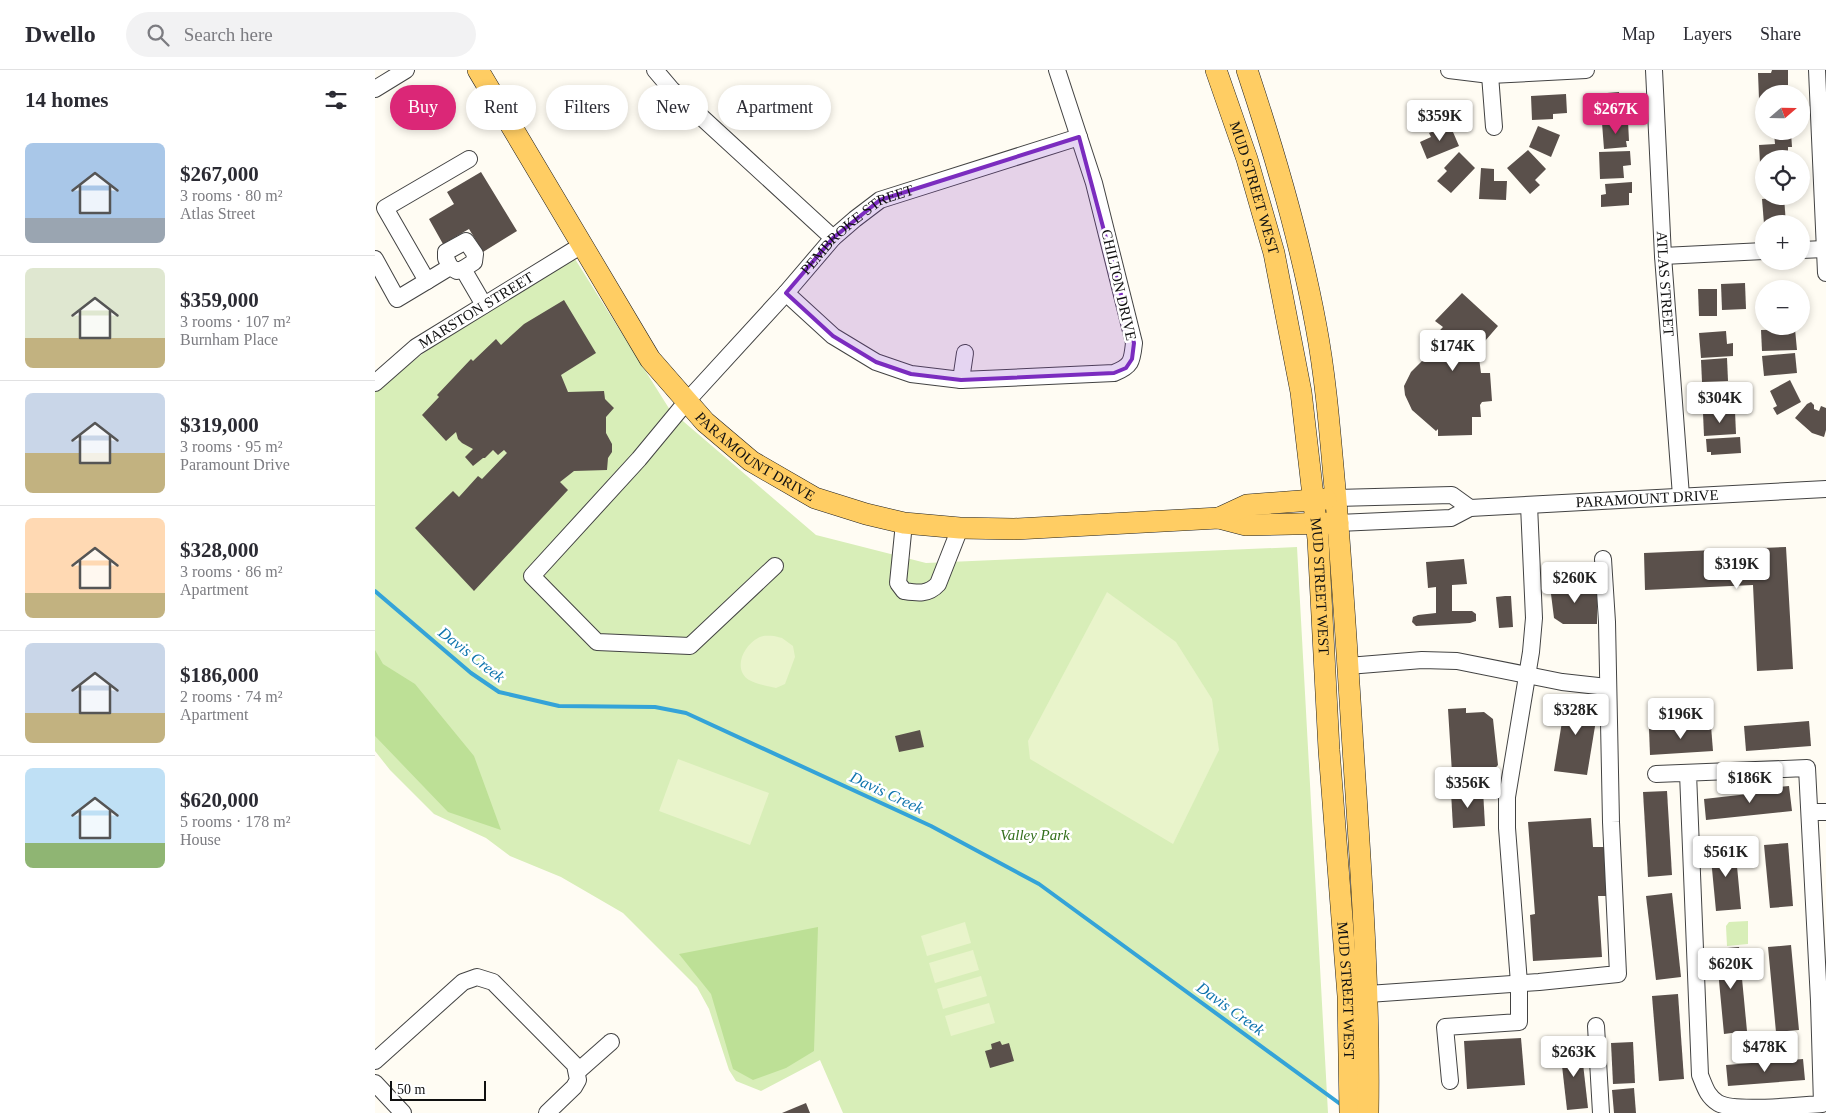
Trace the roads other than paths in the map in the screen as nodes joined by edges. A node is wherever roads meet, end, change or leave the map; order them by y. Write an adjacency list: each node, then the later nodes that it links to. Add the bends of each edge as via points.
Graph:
1 (406, 70): 12 (street)
2 (478, 70): 18 (main road, PARAMOUNT DRIVE)
3 (655, 70): 17 (street, via 672,90)
4 (1057, 70): 14 (street, CHILTON DRIVE)
5 (1216, 70): 35 (main road, MUD STREET WEST, via 1247,159 1274,253 1301,392)
6 (1247, 70): 34 (main road, MUD STREET WEST, via 1290,210 1316,326 1331,431)
7 (1449, 70): 11 (street)
8 (1586, 70): 11 (street)
9 (1654, 70): 22 (street, ATLAS STREET)
10 (1817, 70): 19 (street)
11 (1490, 75): 13 (street)
12 (375, 88)
13 (1494, 126)
14 (1079, 136): 17 (street, PEMBROKE STREET, via 880,200); 29 (street, CHILTON DRIVE, via 1134,342 1132,359 1126,368 1114,373)
15 (469, 158): 16 (street)
16 (380, 210): 25 (street)
17 (833, 238): 26 (street, PEMBROKE STREET)
18 (582, 245): 27 (street, MARSTON STREET); 31 (main road, PARAMOUNT DRIVE, via 650,360)
19 (1825, 248): 20 (street); 24 (street)
20 (1810, 249)
21 (1755, 251): 22 (street)
22 (1663, 256): 33 (street, ATLAS STREET)
23 (375, 259): 25 (street, via 397,298)
24 (1826, 273)
25 (427, 281): 27 (street, via 456,268)
26 (787, 293): 29 (street, CHILTON DRIVE, via 833,336 876,362 911,374); 31 (street, PEMBROKE STREET)
27 (484, 305): 30 (street, MARSTON STREET, via 416,347)
28 (965, 353): 29 (street)
29 (961, 380)
30 (375, 382)
31 (687, 401): 39 (main road, PARAMOUNT DRIVE, via 705,422 751,461 815,498); 44 (street, PEMBROKE STREET, via 639,459 532,576 597,642 690,646)
32 (1826, 489): 33 (street, PARAMOUNT DRIVE)
33 (1681, 496): 36 (street, PARAMOUNT DRIVE)
34 (1336, 498): 35 (main road, PARAMOUNT DRIVE); 37 (street, PARAMOUNT DRIVE, via 1452,495); 41 (main road, MUD STREET WEST)
35 (1313, 500): 38 (main road, PARAMOUNT DRIVE, via 1247,505); 40 (main road, MUD STREET WEST)
36 (1529, 505): 37 (street, PARAMOUNT DRIVE); 46 (street, via 1534,618)
37 (1470, 508): 41 (street, PARAMOUNT DRIVE, via 1451,518)
38 (1219, 518): 40 (main road, PARAMOUNT DRIVE, via 1245,525); 42 (main road, PARAMOUNT DRIVE, via 1014,529)
39 (904, 522): 42 (main road, PARAMOUNT DRIVE); 42 (street, via 898,583 904,591 922,593 938,584)
40 (1316, 523): 41 (main road, PARAMOUNT DRIVE); 60 (main road, MUD STREET WEST, via 1348,996)
41 (1338, 523): 45 (main road, MUD STREET WEST)
42 (960, 528)
43 (1603, 559): 47 (street)
44 (775, 566)
45 (1348, 666): 46 (street, via 1457,661); 52 (main road, MUD STREET WEST)
46 (1527, 675): 47 (street); 51 (street, via 1507,796)
47 (1607, 687): 51 (street, via 1618,974)
48 (1689, 773): 49 (street); 50 (street, via 1807,768); 53 (street, via 1700,1075 1710,1096 1718,1103 1736,1109 1822,1104)
49 (1657, 774)
50 (1818, 812): 53 (street)
51 (1519, 984): 52 (street); 58 (street, via 1519,1022 1445,1027)
52 (1367, 994): 60 (main road, MUD STREET WEST)
53 (1823, 1001)
54 (1596, 1026): 64 (street)
55 (611, 1042): 57 (street)
56 (375, 1061): 57 (street, via 463,982 477,977 493,982 575,1065)
57 (577, 1072): 62 (street, via 578,1080 574,1087)
58 (1450, 1081)
59 (375, 1083): 61 (street)
60 (1362, 1099): 63 (main road, MUD STREET WEST)
61 (403, 1113)
62 (547, 1113)
63 (1350, 1113)
64 (1601, 1113)

